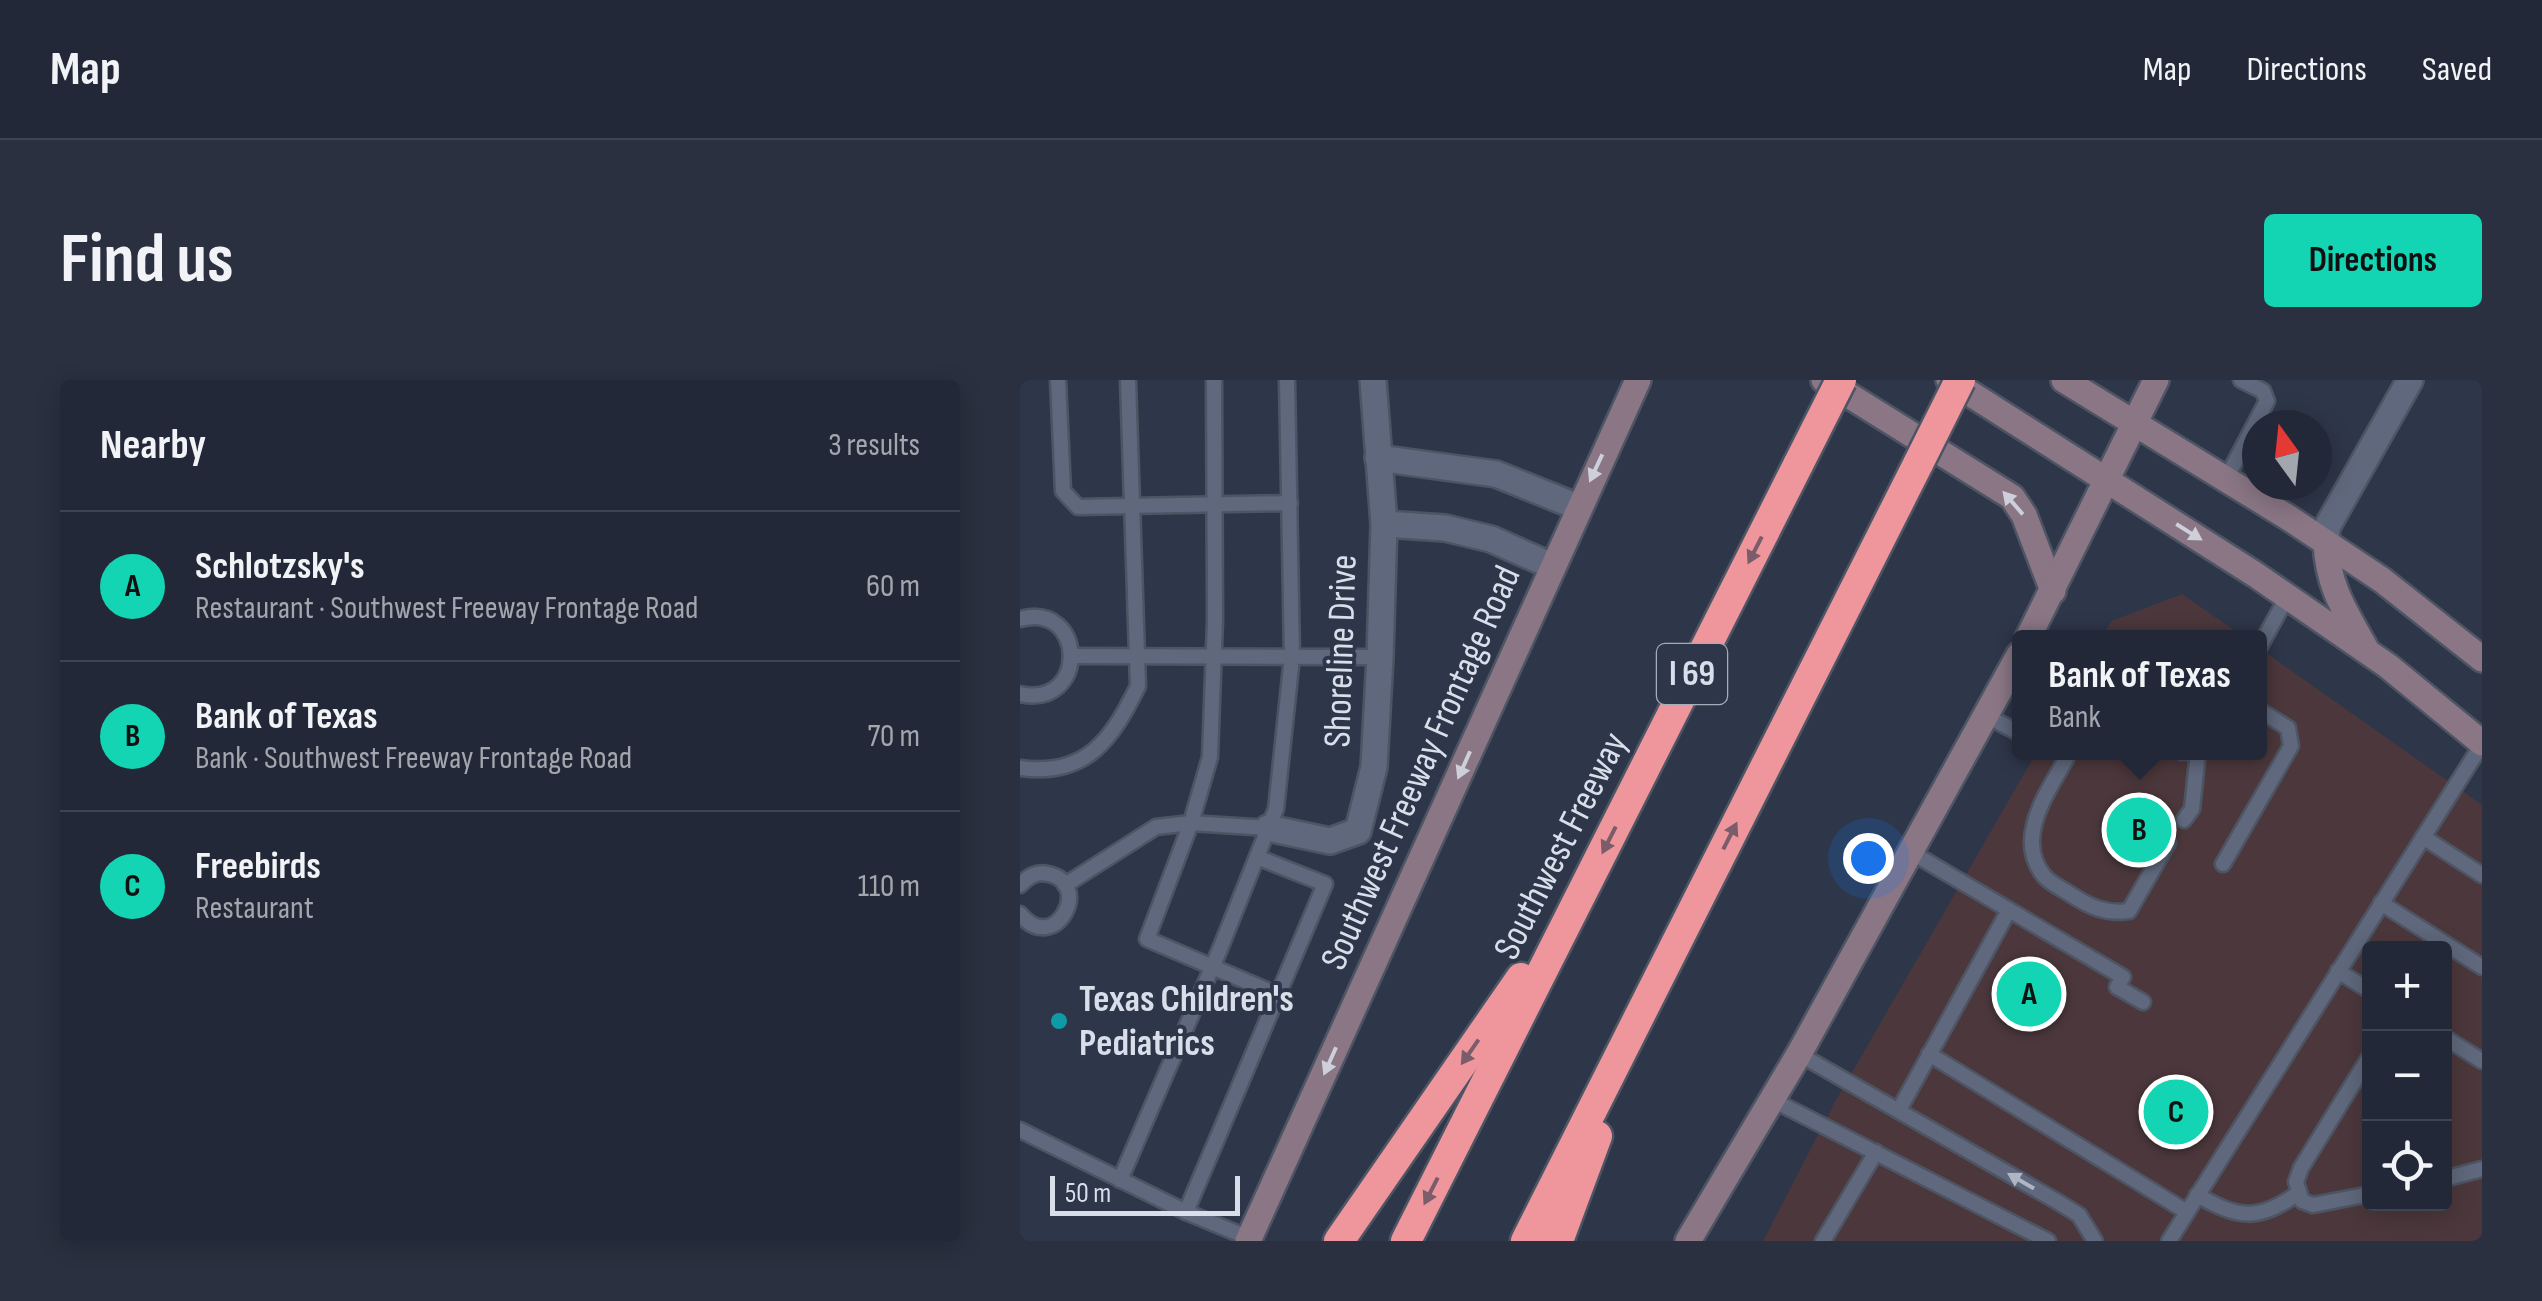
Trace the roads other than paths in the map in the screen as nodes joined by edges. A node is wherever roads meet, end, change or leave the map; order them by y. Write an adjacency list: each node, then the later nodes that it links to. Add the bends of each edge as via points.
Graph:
1 (1058, 380): 21 (lane, via 1063,491 1078,507)
2 (1128, 380): 21 (lane)
3 (1214, 380): 20 (lane)
4 (1288, 380): 19 (lane)
5 (1373, 380): 16 (street, Shoreline Drive)
6 (1638, 380): 22 (main road, Southwest Freeway Frontage Road, one-way to 22)
7 (1824, 380): 26 (main road, one-way to 7, via 2012,497)
8 (1841, 380): 58 (highway, Southwest Freeway / I 69, one-way to 58, bridge)
9 (1949, 380): 18 (main road)
10 (1960, 380): 66 (highway, one-way to 10, bridge)
11 (2064, 380): 15 (main road)
12 (2156, 380): 15 (main road)
13 (2241, 380): 17 (lane, via 2263,391 2267,402)
14 (2410, 380): 24 (street, via 2327,527)
15 (2135, 423): 17 (main road); 18 (main road)
16 (1378, 458): 22 (street, via 1496,474); 23 (street, Shoreline Drive)
17 (2226, 479): 24 (main road)
18 (2107, 480): 26 (main road); 27 (main road, one-way to 27)
19 (1290, 503): 20 (lane); 35 (lane)
20 (1214, 504): 21 (lane); 34 (lane)
21 (1132, 506): 33 (lane)
22 (1578, 507): 25 (main road, Southwest Freeway Frontage Road)
23 (1384, 524): 25 (street, via 1491,539); 36 (street, Shoreline Drive)
24 (2326, 543): 31 (main road, via 2333,588); 37 (main road)
25 (1552, 566): 86 (main road, Southwest Freeway Frontage Road, one-way to 86)
26 (2052, 591): 29 (main road)
27 (2286, 597): 30 (lane); 31 (main road)
28 (1020, 618): 32 (lane, via 1053,622)
29 (2032, 630)
30 (2267, 633)
31 (2368, 652): 43 (main road)
32 (1072, 656): 33 (lane); 39 (lane, via 1054,689)
33 (1137, 656): 34 (lane); 46 (lane, via 1138,686 1116,730 1064,766)
34 (1214, 657): 35 (lane); 48 (lane, via 1210,757)
35 (1292, 657): 36 (lane); 49 (lane, via 1276,809)
36 (1380, 657): 49 (street, Shoreline Drive, via 1374,766 1358,831 1330,841)
37 (2482, 659)
38 (2012, 668): 41 (main road)
39 (1020, 694)
40 (2267, 715): 54 (lane, via 2288,728 2292,746)
41 (1987, 716): 42 (lane); 52 (main road)
42 (2012, 730)
43 (2482, 743): 50 (lane)
44 (2062, 760): 51 (lane, via 2032,826 2032,854 2045,877 2088,907 2129,911)
45 (2197, 760): 47 (lane, via 2192,809)
46 (1020, 768)
47 (2184, 820)
48 (1191, 823): 49 (lane); 56 (lane, via 1156,827); 62 (lane, via 1147,939)
49 (1268, 828): 53 (lane)
50 (2423, 837): 55 (lane); 59 (lane)
51 (2168, 843)
52 (1909, 851): 60 (lane); 70 (main road)
53 (1257, 856): 62 (lane); 67 (lane, via 1325,884)
54 (2223, 864)
55 (2482, 875)
56 (1065, 885): 57 (lane, via 1042,873); 61 (lane, via 1070,902 1056,923 1032,924)
57 (1020, 886)
58 (1586, 886): 87 (highway, one-way to 87); 88 (highway, Southwest Freeway / I 69, one-way to 88)
59 (2381, 904): 63 (lane); 64 (lane)
60 (2009, 910): 68 (lane, via 2123,977 2117,987); 71 (lane)
61 (1020, 914)
62 (1212, 967): 67 (lane); 80 (lane)
63 (2482, 968)
64 (2338, 971): 65 (lane); 82 (lane)
65 (2362, 986)
66 (1653, 989): 89 (highway); 90 (highway)
67 (1278, 995): 84 (lane)
68 (2143, 1002)
69 (2452, 1042): 72 (lane)
70 (1799, 1054): 74 (main road); 75 (lane)
71 (1930, 1054): 75 (lane); 85 (lane)
72 (2482, 1061)
73 (2362, 1069): 81 (lane, via 2301,1168)
74 (1772, 1099): 77 (lane); 91 (main road)
75 (1898, 1110): 95 (lane, one-way to 75, via 2079,1215)
76 (1020, 1130): 80 (lane)
77 (1876, 1152): 92 (lane); 93 (lane)
78 (2482, 1168): 79 (lane)
79 (2452, 1177)
80 (1120, 1180): 84 (lane)
81 (2298, 1194): 82 (lane, via 2272,1210 2240,1215); 83 (lane, via 2313,1206)
82 (2197, 1196): 85 (lane)
83 (2362, 1196)
84 (1186, 1212): 86 (lane)
85 (2187, 1212): 96 (lane)
86 (1248, 1239)
87 (1339, 1241)
88 (1406, 1241)
89 (1526, 1241)
90 (1558, 1241)
91 (1688, 1241)
92 (1823, 1241)
93 (2048, 1241)
94 (2077, 1241): 95 (lane)
95 (2095, 1241)
96 (2169, 1241)

